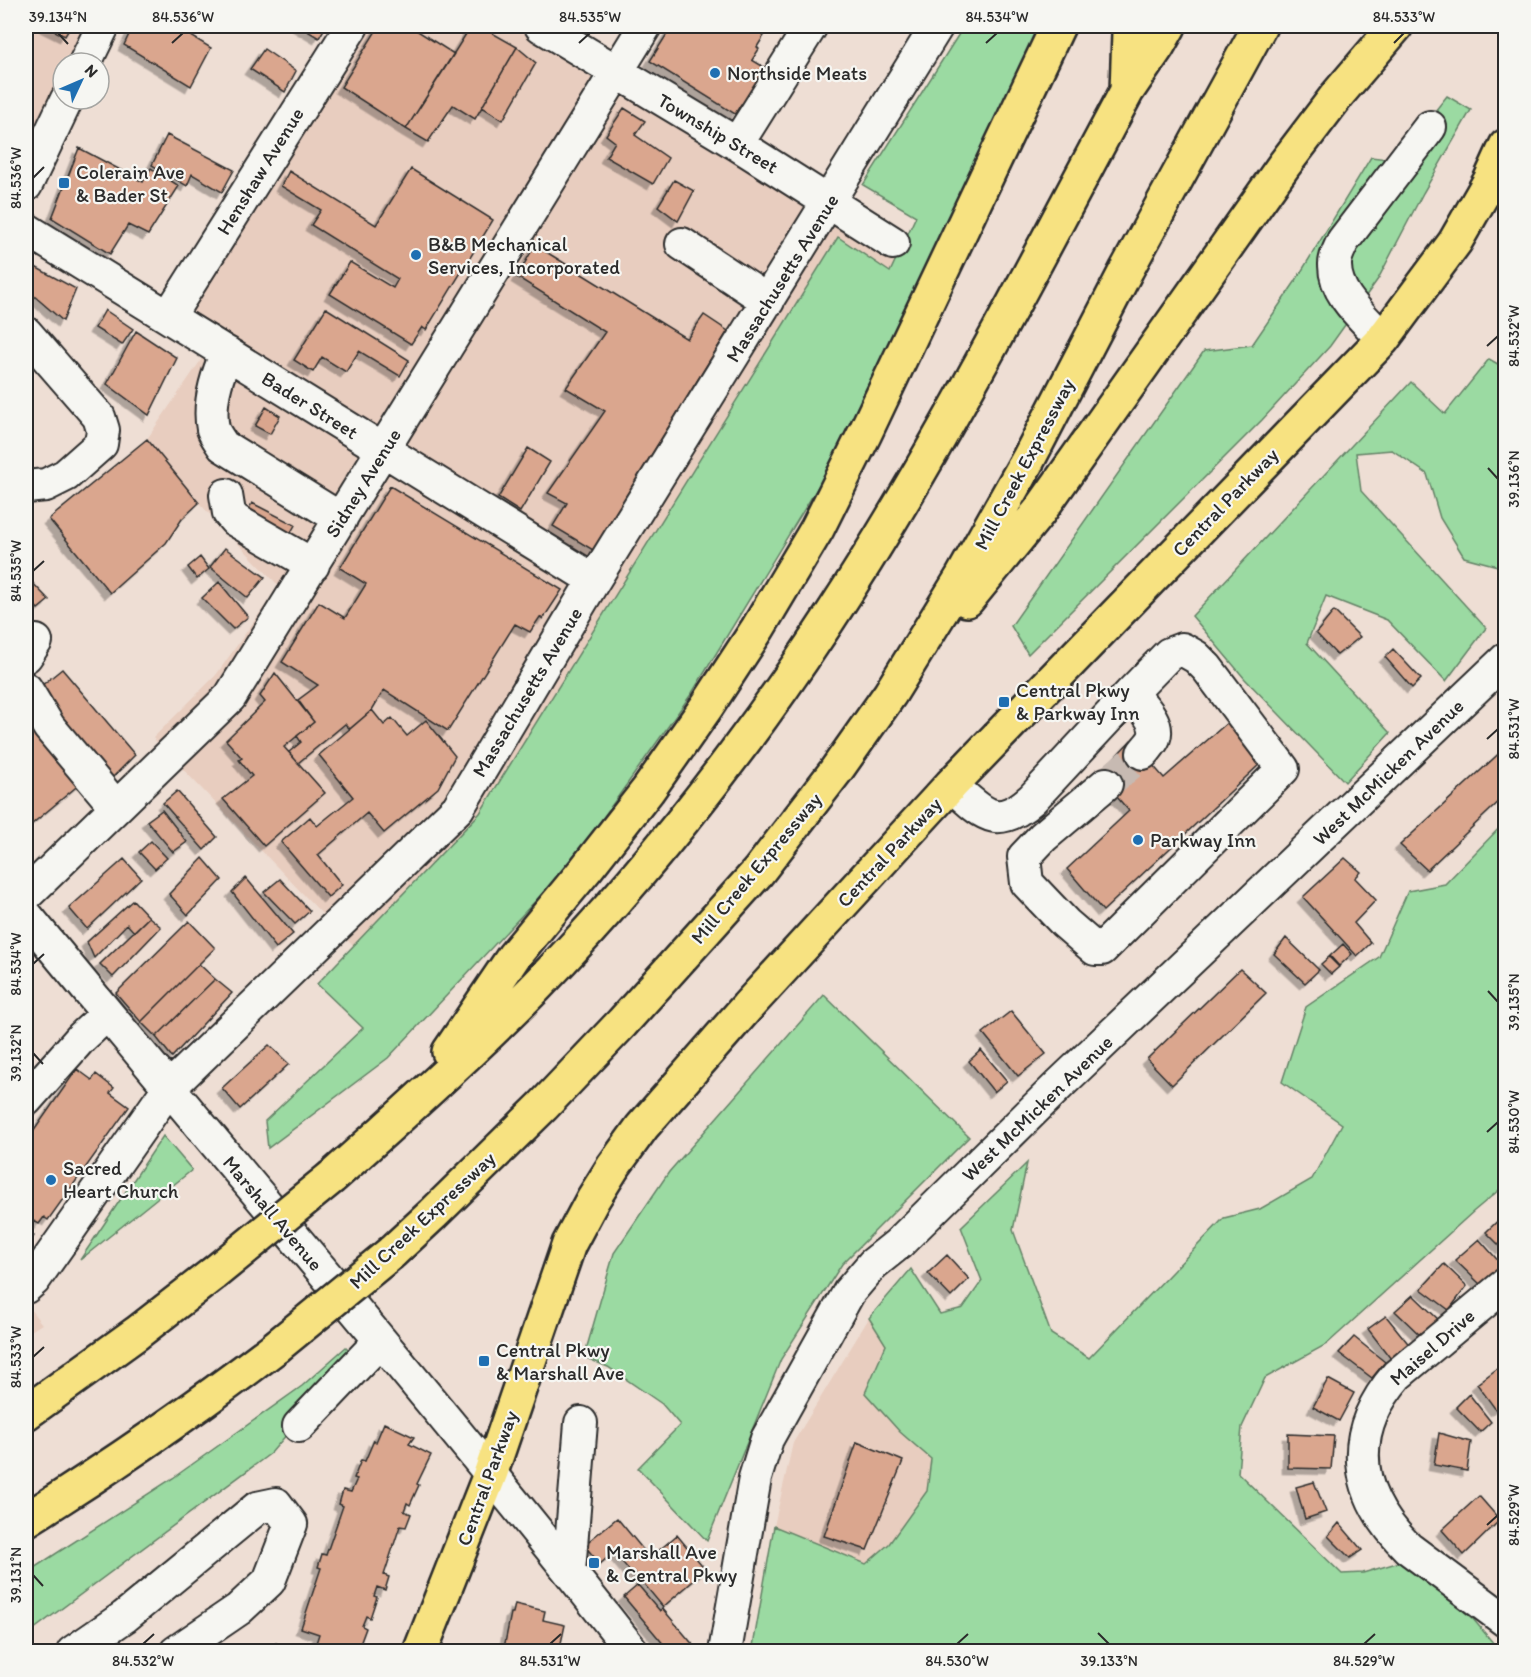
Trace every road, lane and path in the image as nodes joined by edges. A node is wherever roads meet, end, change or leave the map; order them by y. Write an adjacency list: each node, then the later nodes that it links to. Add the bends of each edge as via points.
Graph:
1 (103, 26): 12 (street)
2 (352, 26): 25 (street, Henshaw Avenue)
3 (542, 26): 13 (street, Township Street)
4 (645, 26): 13 (street, Sidney Avenue)
5 (811, 26): 17 (street)
6 (937, 26): 20 (street, Massachusetts Avenue)
7 (1058, 26): 48 (main road, via 866,434 818,529 759,628 648,790 514,956)
8 (1132, 26): 14 (main road)
9 (1170, 26): 14 (main road)
10 (1260, 26): 38 (main road, Mill Creek Expressway, via 1029,458)
11 (1396, 26): 38 (main road, via 1284,165 1039,512)
12 (91, 51)
13 (617, 71): 17 (street, Township Street); 29 (street, Sidney Avenue)
14 (1126, 91): 48 (main road, via 893,520 736,752 656,853 570,951)
15 (62, 111): 19 (street)
16 (1430, 127): 27 (street, via 1343,241 1335,261 1336,280 1350,303)
17 (737, 144): 20 (street, Township Street)
18 (1506, 146): 27 (main road, Central Parkway, via 1455,242)
19 (26, 185)
20 (829, 202): 22 (street, Township Street); 24 (street, Massachusetts Avenue)
21 (26, 229): 25 (street, Bader Street)
22 (893, 243)
23 (682, 244): 24 (street)
24 (768, 301): 34 (street, Massachusetts Avenue)
25 (169, 316): 28 (street, Bader Street)
26 (26, 333): 30 (street, via 99,417 102,430 100,444 66,475 45,485)
27 (1383, 339): 41 (main road, Central Parkway)
28 (227, 353): 29 (street, Bader Street); 32 (street, via 216,381 214,432 224,446)
29 (383, 451): 32 (street, Sidney Avenue); 34 (street, Bader Street)
30 (26, 487)
31 (226, 495): 33 (street, via 229,513 235,520)
32 (341, 519): 33 (street, Sidney Avenue)
33 (313, 565): 42 (street, Sidney Avenue, via 230,697)
34 (594, 580): 46 (street, Massachusetts Avenue, via 459,808)
35 (1506, 659): 63 (street, West McMicken Avenue, via 873,1264 849,1292 767,1439 755,1478)
36 (26, 689): 42 (street, via 49,727)
37 (1131, 693): 39 (street, via 1155,727 1154,738); 40 (street, via 1169,654 1182,649 1207,668 1283,769 1102,949 1095,949 1027,883 1024,856); 41 (street, via 1018,812 1006,817 988,814)
38 (890, 694): 56 (main road, Mill Creek Expressway, bridge, via 758,872 622,1023 433,1214 276,1347 159,1433)
39 (1143, 753)
40 (1106, 784)
41 (951, 785): 55 (main road, Central Parkway, via 747,1007 642,1127 613,1167 569,1244)
42 (116, 807): 43 (street, Sidney Avenue)
43 (26, 895)
44 (26, 915): 45 (street, Marshall Avenue)
45 (107, 1014): 46 (street, Marshall Avenue); 47 (street)
46 (168, 1089): 50 (street, Massachusetts Avenue); 51 (street, Marshall Avenue)
47 (26, 1100)
48 (412, 1106): 52 (main road, bridge, via 213,1274)
49 (1506, 1284): 58 (street, Maisel Drive, via 1383,1390 1366,1427 1362,1448 1368,1489 1396,1536)
50 (26, 1287)
51 (380, 1341): 54 (street); 55 (street, Marshall Avenue)
52 (26, 1413)
53 (581, 1424): 57 (street)
54 (299, 1426)
55 (491, 1472): 57 (street, Marshall Avenue); 62 (main road, Central Parkway)
56 (26, 1520)
57 (569, 1571): 59 (street, Marshall Avenue)
58 (1506, 1621)
59 (623, 1648)
60 (73, 1652): 61 (street, via 124,1617 257,1508 276,1504 291,1524 269,1581 239,1609)
61 (176, 1652)
62 (420, 1652)
63 (725, 1652)

